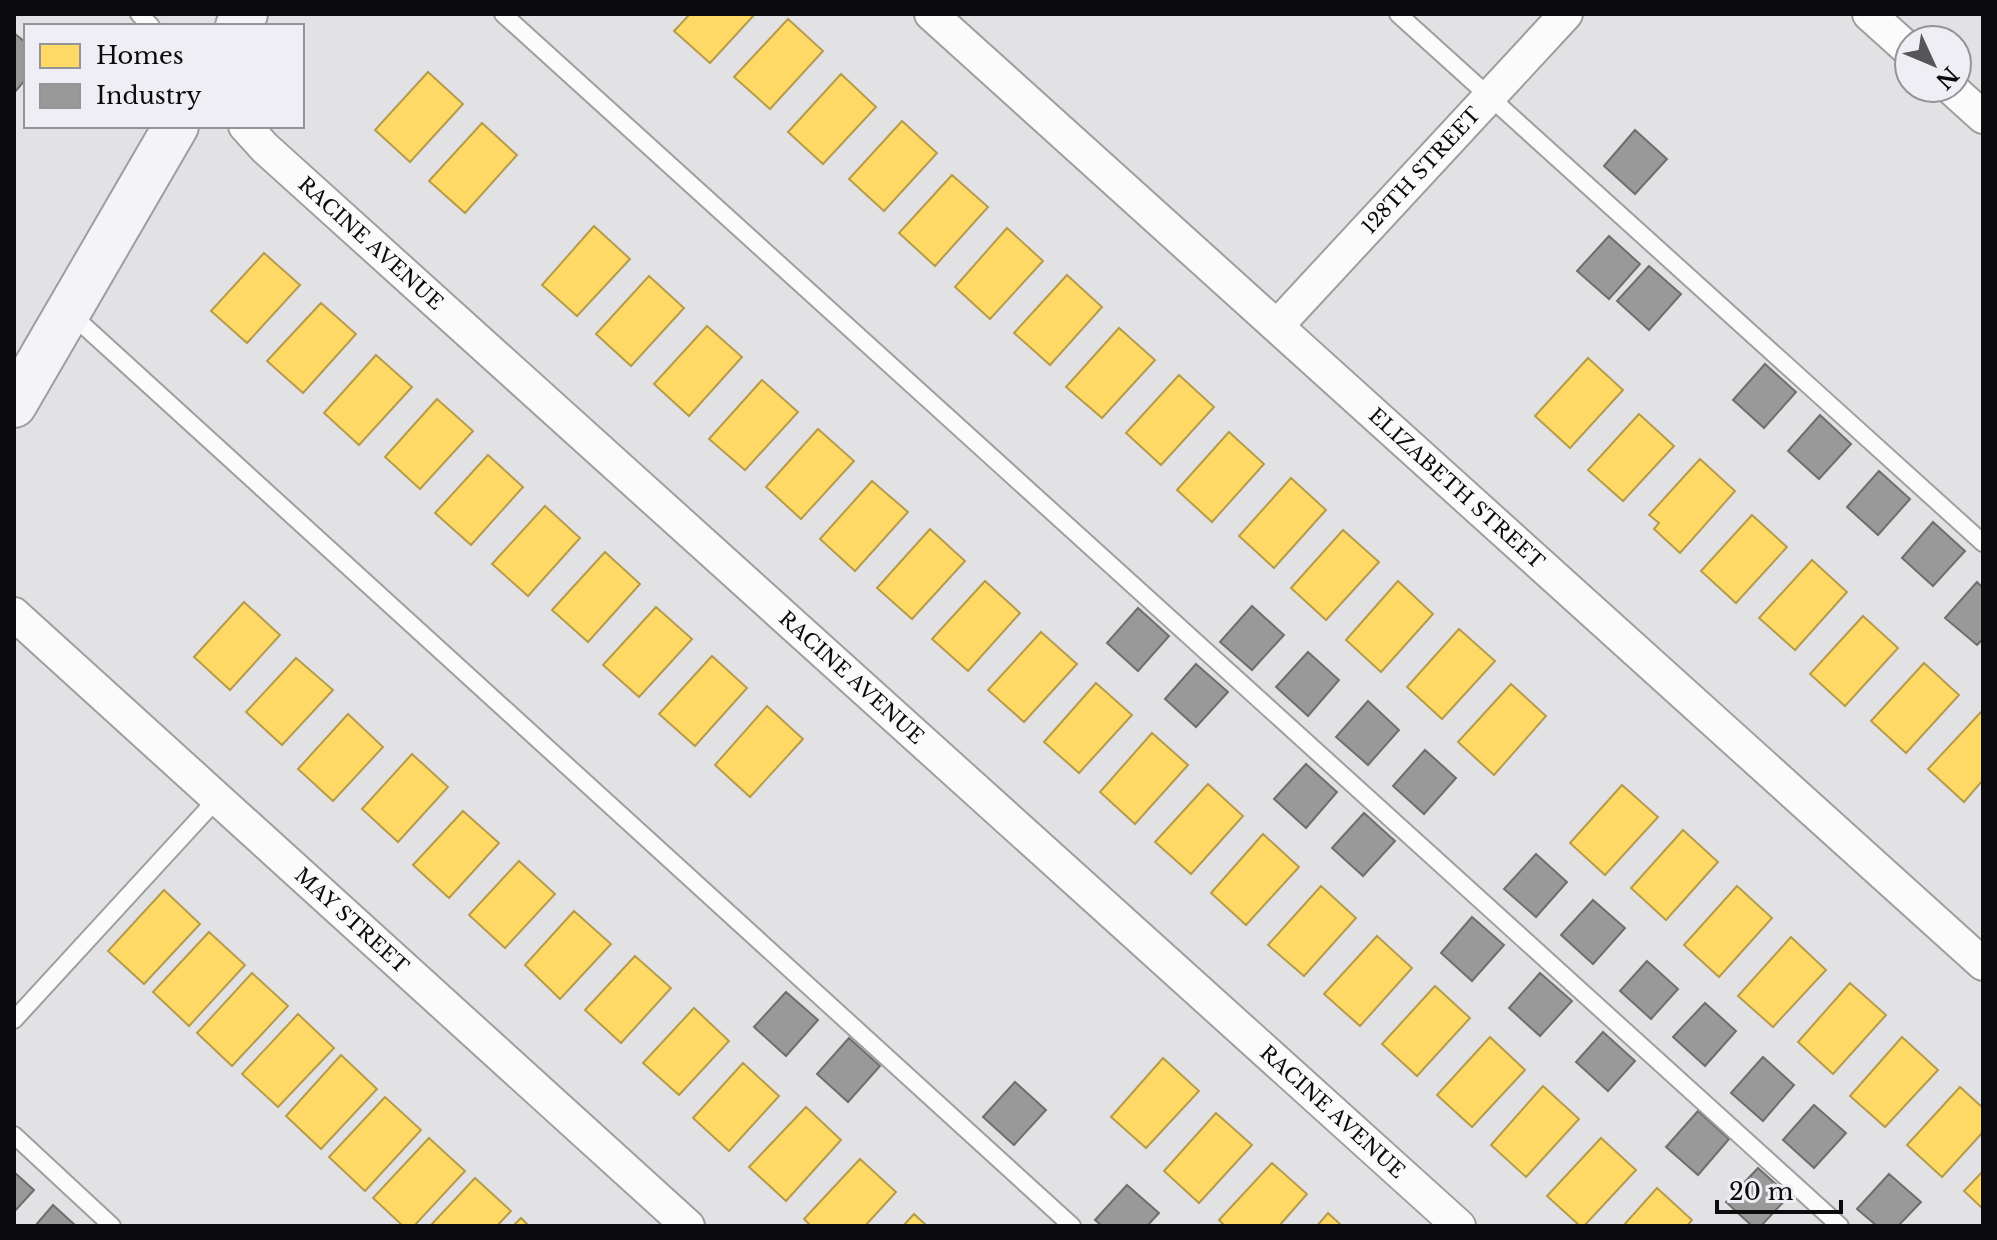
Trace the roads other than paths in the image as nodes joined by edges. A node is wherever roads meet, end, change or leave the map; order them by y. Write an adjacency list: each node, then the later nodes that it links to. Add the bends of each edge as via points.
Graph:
1 (503, 14): 23 (lane)
2 (931, 14): 11 (street, ELIZABETH STREET)
3 (1398, 14): 7 (lane)
4 (1566, 14): 7 (street, 128TH STREET)
5 (1869, 14): 6 (street)
6 (1893, 36)
7 (1489, 97): 11 (street, 128TH STREET); 13 (lane)
8 (175, 128): 10 (street)
9 (247, 128): 22 (street, RACINE AVENUE)
10 (68, 312): 12 (street); 21 (lane)
11 (1277, 326): 16 (street, ELIZABETH STREET)
12 (14, 405)
13 (1983, 543)
14 (14, 614): 15 (street, MAY STREET)
15 (217, 799): 17 (lane); 20 (street, MAY STREET)
16 (1983, 964)
17 (14, 1020)
18 (14, 1135): 19 (lane)
19 (112, 1226)
20 (688, 1226)
21 (1072, 1226)
22 (1459, 1226)
23 (1840, 1226)

